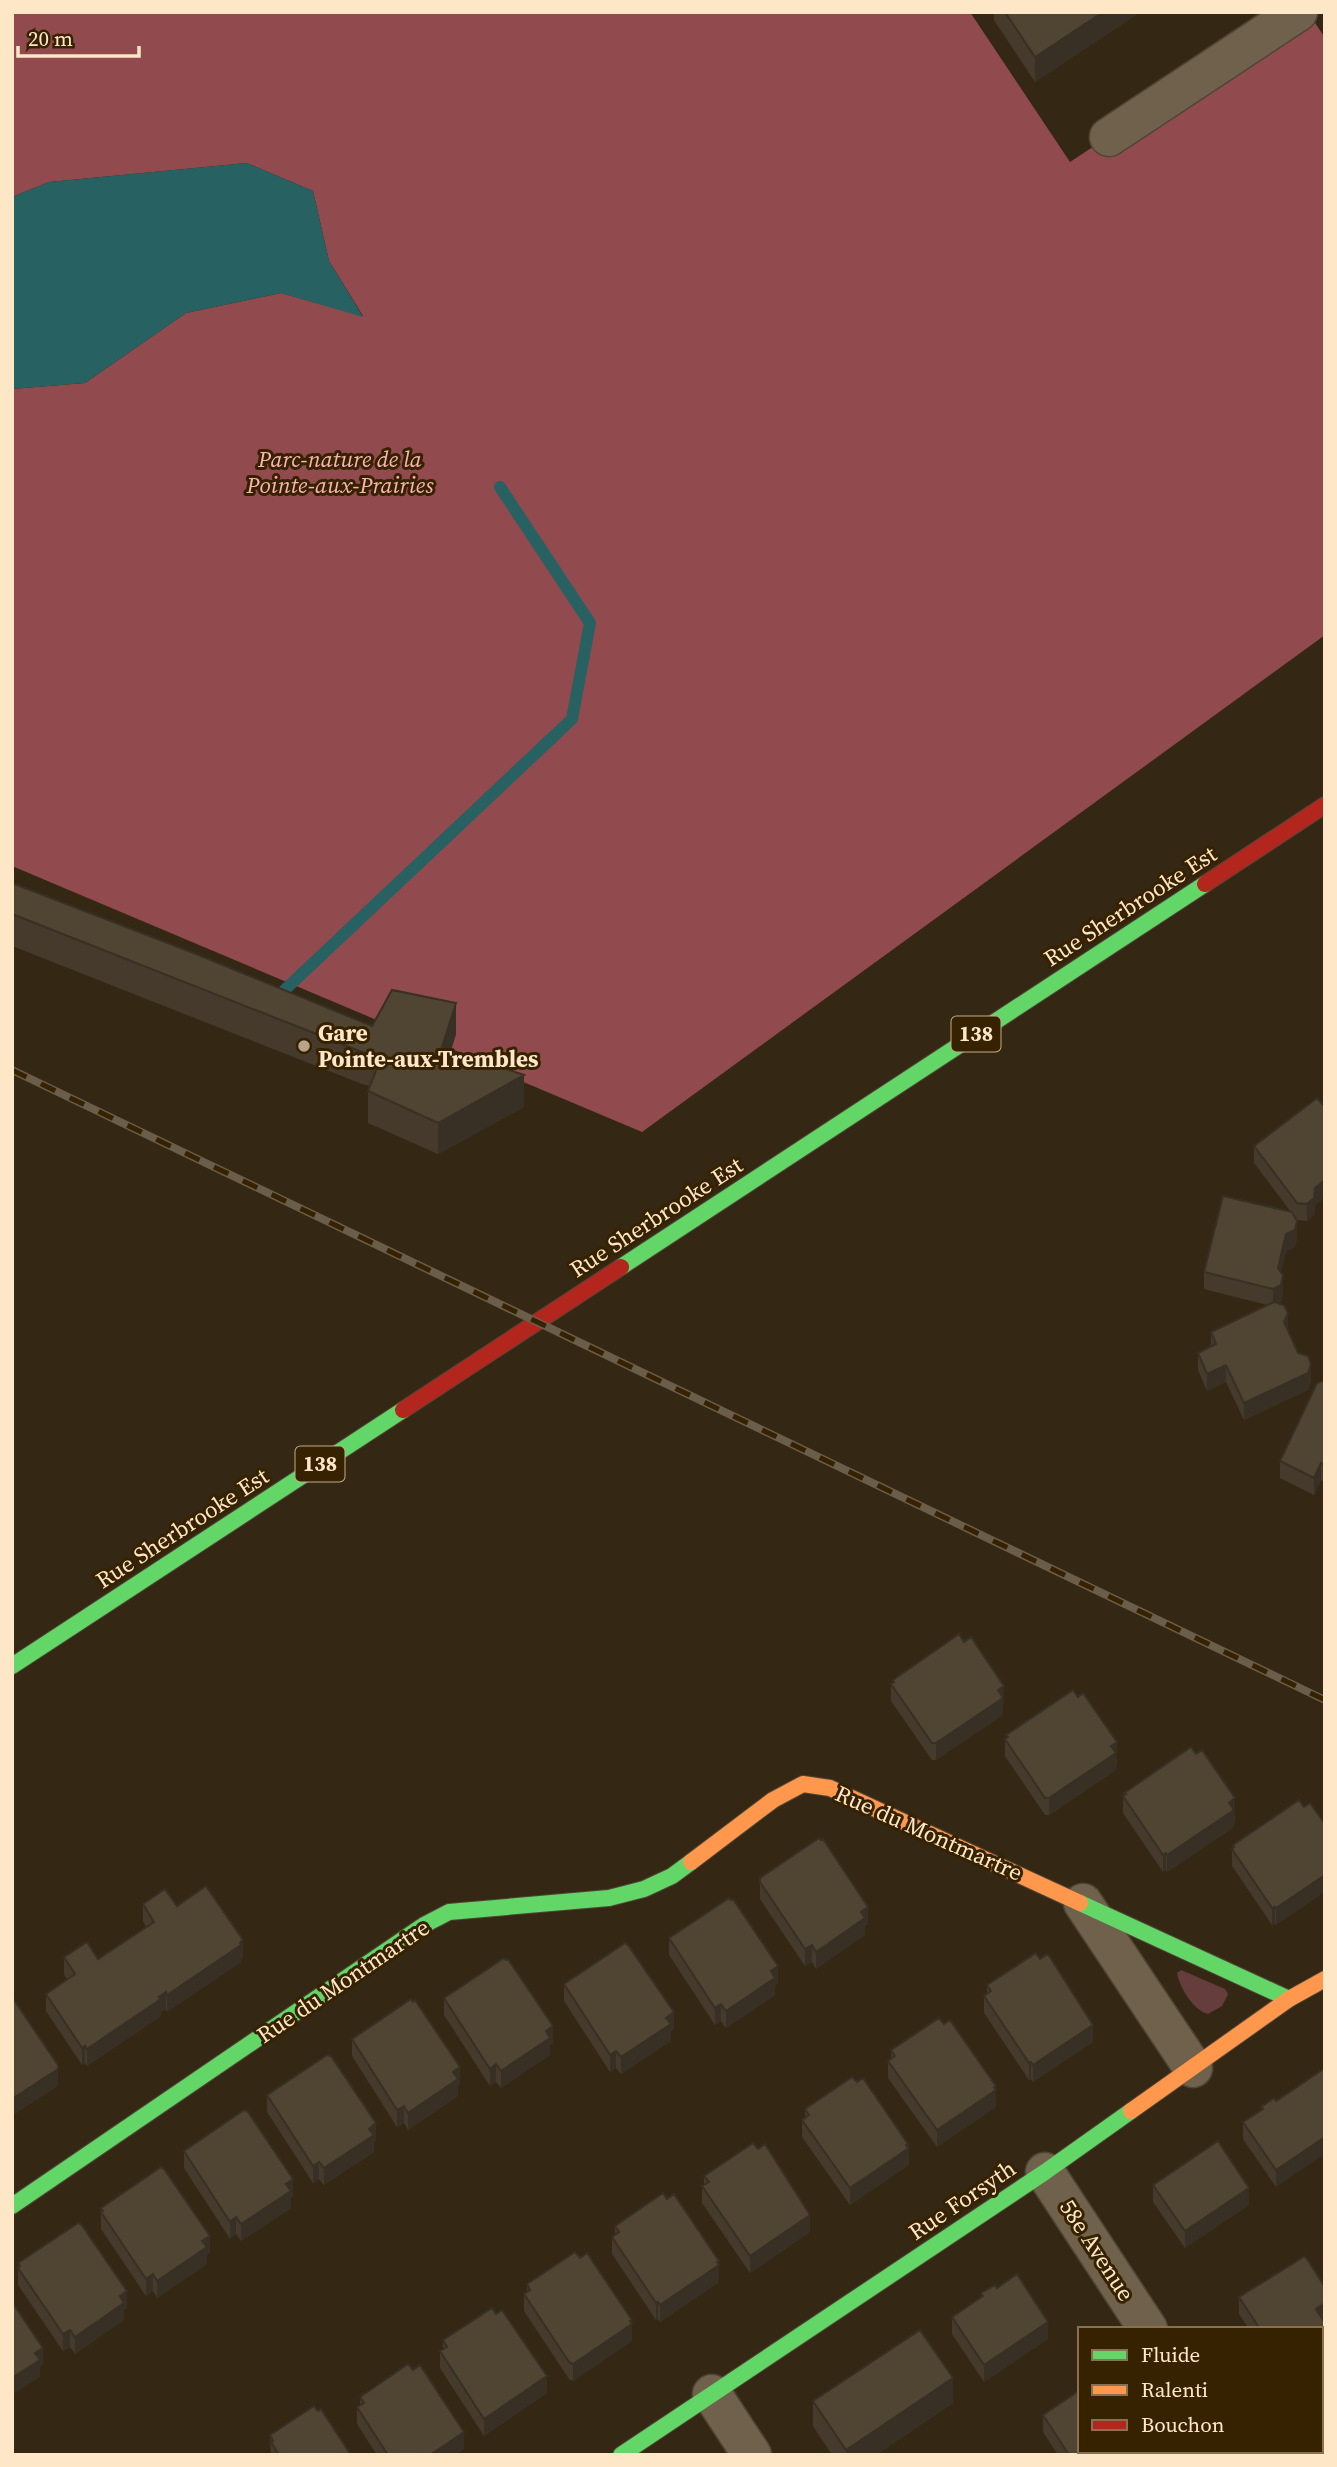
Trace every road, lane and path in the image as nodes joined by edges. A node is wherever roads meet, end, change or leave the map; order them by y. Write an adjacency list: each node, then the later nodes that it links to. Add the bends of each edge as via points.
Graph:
1 (1298, 12): 2 (street)
2 (1109, 137)
3 (1325, 806): 4 (street, Rue Sherbrooke Est / 138)
4 (12, 1666)
5 (1083, 1903): 7 (street, Rue du Montmartre); 8 (street); 10 (street, Rue du Montmartre, via 830,1788 803,1784 773,1800 672,1876 644,1889 609,1898 449,1912 424,1925)
6 (1325, 1979): 7 (street, Rue Forsyth)
7 (1289, 1999): 8 (street, Rue Forsyth)
8 (1193, 2068): 9 (street, Rue Forsyth)
9 (1045, 2172): 11 (street, 58e Avenue); 12 (street, Rue Forsyth)
10 (12, 2206)
11 (1147, 2327)
12 (712, 2394): 13 (street, Rue Forsyth); 14 (street)
13 (621, 2455)
14 (752, 2455)

